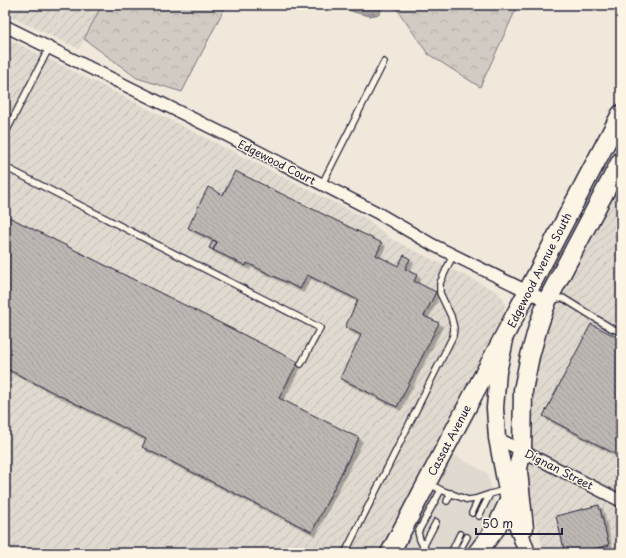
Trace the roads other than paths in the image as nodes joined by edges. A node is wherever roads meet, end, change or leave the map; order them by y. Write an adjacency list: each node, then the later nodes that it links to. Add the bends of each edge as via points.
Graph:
1 (5, 26): 2 (street, Edgewood Court)
2 (49, 48): 5 (lane); 8 (street, Edgewood Court)
3 (384, 62): 8 (lane)
4 (621, 114): 10 (main road, Edgewood Avenue South)
5 (5, 134)
6 (621, 161): 11 (main road, Edgewood Avenue South)
7 (5, 167): 14 (lane, via 320,328)
8 (322, 184): 9 (street, Edgewood Court)
9 (453, 255): 10 (street, Edgewood Court); 30 (lane, via 440,283 440,293 451,316 453,336)
10 (528, 291): 11 (street, Edgewood Court); 12 (main road, Edgewood Avenue South)
11 (547, 301): 13 (lane, via 562,298); 16 (main road, Edgewood Avenue South, via 530,356 523,390)
12 (509, 326): 15 (main road, Edgewood Avenue South, via 498,372 495,408); 17 (main road, Cassat Avenue)
13 (621, 332)
14 (301, 364)
15 (497, 438): 16 (street, Dignan Street); 20 (main road, Edgewood Avenue South)
16 (520, 459): 20 (main road); 23 (street, Dignan Street); 36 (main road, Edgewood Avenue South)
17 (434, 486): 18 (lane); 29 (lane, via 418,532); 31 (main road, Cassat Avenue)
18 (451, 493): 21 (lane, via 468,500); 22 (lane)
19 (490, 494): 20 (lane); 21 (lane); 25 (lane)
20 (508, 495): 35 (main road, via 496,528); 36 (main road, Edgewood Avenue South)
21 (479, 498): 24 (lane)
22 (447, 501)
23 (621, 501)
24 (472, 513)
25 (479, 516)
26 (436, 522): 29 (lane)
27 (460, 534): 33 (lane)
28 (467, 538): 34 (lane, via 461,548)
29 (423, 547): 32 (lane)
30 (344, 553)
31 (390, 553)
32 (427, 553)
33 (451, 553)
34 (454, 553)
35 (477, 553)
36 (528, 553)

